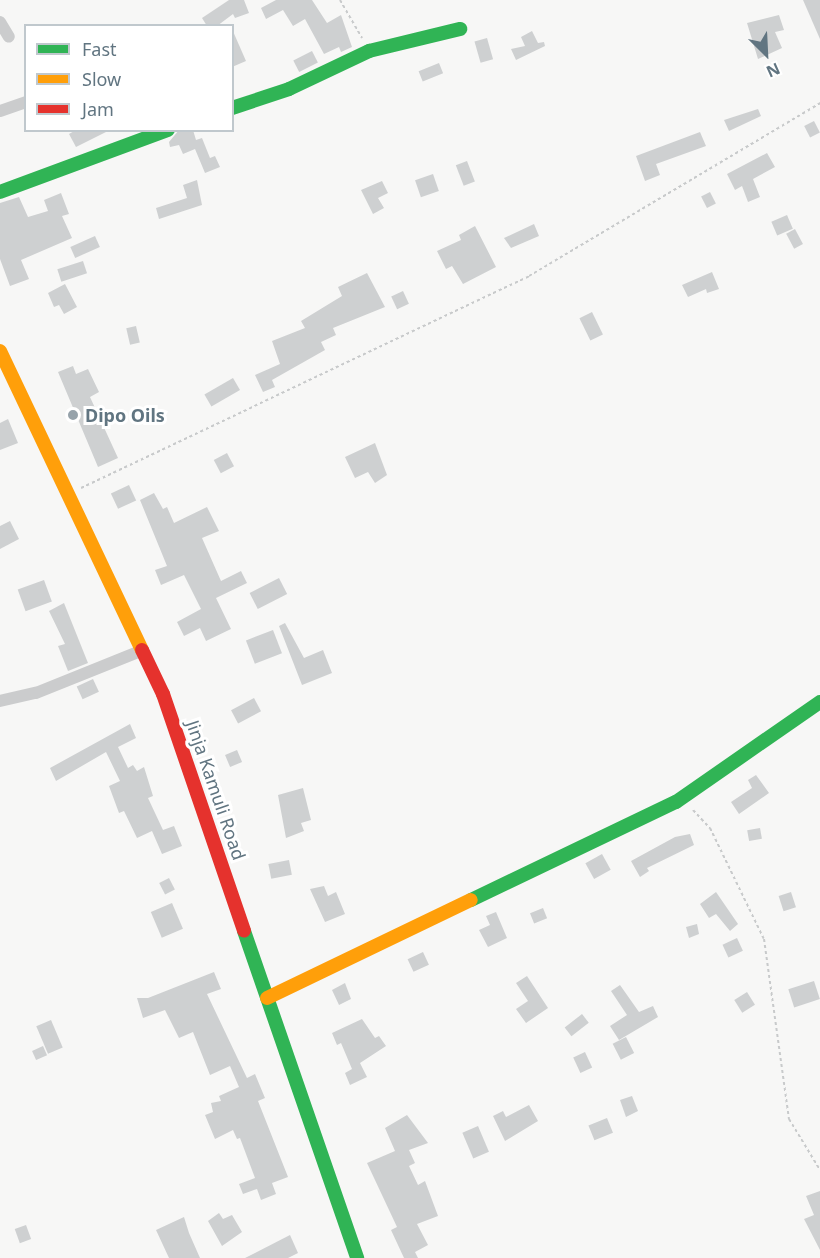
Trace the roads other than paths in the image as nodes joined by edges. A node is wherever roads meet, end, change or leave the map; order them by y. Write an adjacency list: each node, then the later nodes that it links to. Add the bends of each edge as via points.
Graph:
1 (0, 22): 3 (street)
2 (460, 28): 5 (street, via 369,51 289,89)
3 (9, 37)
4 (24, 103): 6 (street)
5 (234, 107)
6 (0, 111)
7 (163, 132): 8 (street)
8 (0, 192)
9 (0, 351): 10 (street, Jinja Kamuli Road)
10 (143, 650): 11 (street, via 36,693); 13 (street, Jinja Kamuli Road, via 209,821)
11 (0, 701)
12 (820, 702): 13 (street, via 676,802)
13 (267, 998): 14 (street, Jinja Kamuli Road)
14 (357, 1258)

